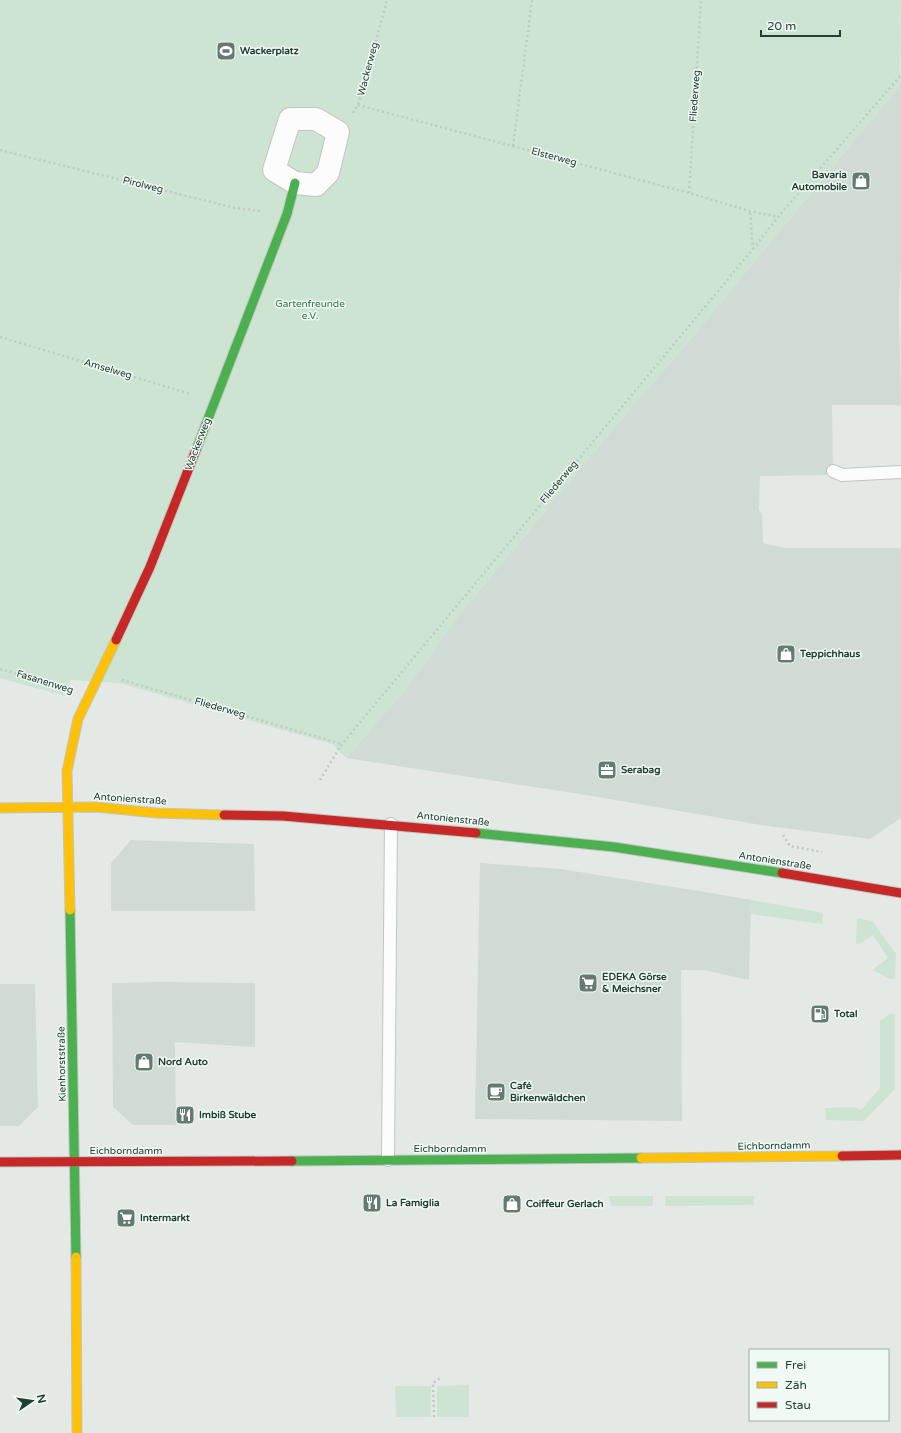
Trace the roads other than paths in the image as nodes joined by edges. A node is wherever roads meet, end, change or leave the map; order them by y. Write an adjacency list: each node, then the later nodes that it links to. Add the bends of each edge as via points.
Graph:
1 (295, 183): 1 (street, via 274,170 290,119 316,119 338,132 328,173 316,185); 4 (main road, Wackerweg, via 287,214 150,567)
2 (833, 470): 3 (lane, via 842,475)
3 (901, 472)
4 (88, 699): 6 (main road, Kienhorststraße, via 78,719 68,762)
5 (0, 808): 6 (main road, Antonienstraße)
6 (68, 808): 7 (main road, Antonienstraße, via 96,807 156,813 283,816); 12 (main road, Kienhorststraße)
7 (391, 824): 8 (main road, Antonienstraße, via 614,847); 10 (lane)
8 (901, 893)
9 (901, 1155): 10 (main road, Eichborndamm)
10 (388, 1160): 12 (main road, Eichborndamm)
11 (0, 1162): 12 (main road, Eichborndamm)
12 (75, 1162): 13 (main road, Kienhorststraße)
13 (77, 1433)

